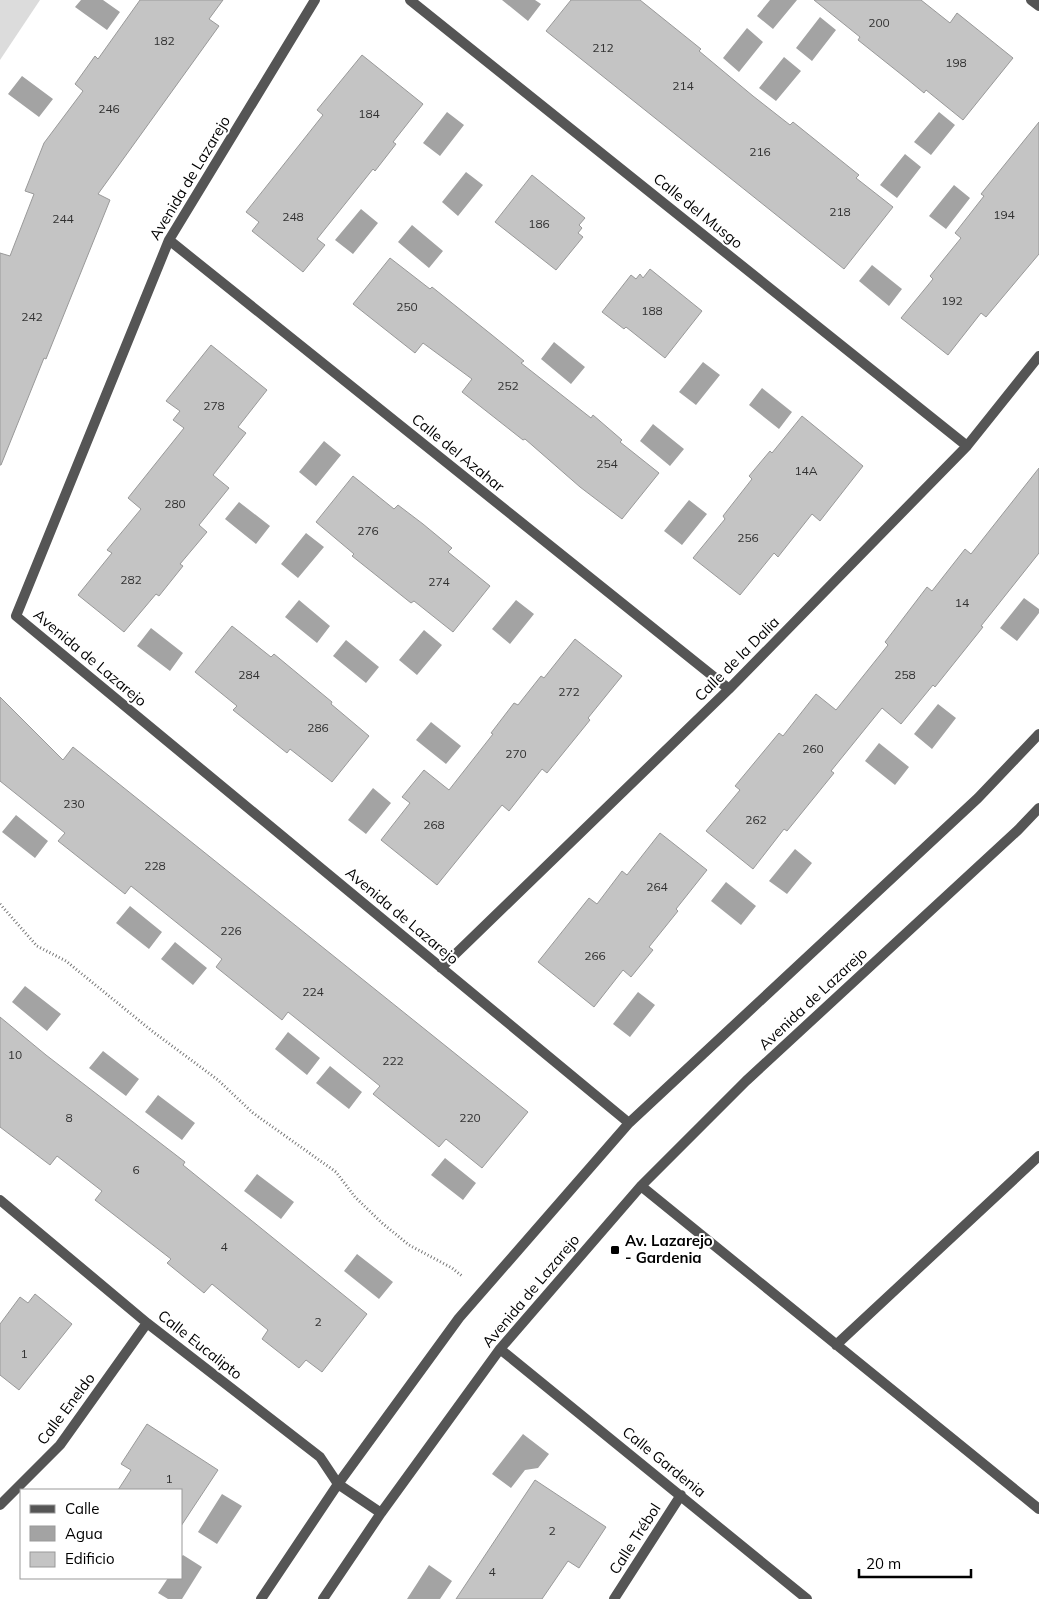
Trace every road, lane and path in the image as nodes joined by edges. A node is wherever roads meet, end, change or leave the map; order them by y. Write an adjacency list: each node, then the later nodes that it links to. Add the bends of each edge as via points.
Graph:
1 (315, 0): 5 (street, Avenida de Lazarejo)
2 (410, 0): 7 (street, Calle del Musgo)
3 (1031, 0): 4 (street)
4 (1039, 6)
5 (169, 240): 8 (street, Calle del Azahar); 12 (street, Avenida de Lazarejo, via 16,616)
6 (1039, 356): 7 (street, Calle de la Dalia)
7 (967, 446): 8 (street, Calle de la Dalia)
8 (729, 689): 12 (street, Calle de la Dalia)
9 (1039, 734): 13 (street, via 978,798)
10 (1039, 808): 15 (street, Avenida de Lazarejo, via 746,1081)
11 (0, 904): 17 (path, via 38,946 66,961 218,1080 253,1114 336,1172 355,1197 409,1245 452,1268)
12 (441, 968): 13 (street, Avenida de Lazarejo)
13 (629, 1123): 17 (street)
14 (1039, 1156): 19 (street)
15 (641, 1186): 19 (street); 20 (street, Avenida de Lazarejo)
16 (0, 1200): 18 (street, Calle Eucalipto)
17 (482, 1292): 21 (street, via 459,1318)
18 (147, 1323): 21 (street, Calle Eucalipto, via 320,1457); 23 (street, Calle Eneldo, via 60,1445)
19 (836, 1345): 24 (street)
20 (500, 1349): 22 (street, Calle Gardenia); 25 (street, Avenida de Lazarejo)
21 (338, 1484): 25 (street, Calle Eucalipto); 26 (street)
22 (681, 1495): 28 (street, Calle Trébol); 29 (street, Calle Gardenia)
23 (0, 1505)
24 (1039, 1509)
25 (381, 1513): 27 (street, Avenida de Lazarejo)
26 (261, 1599)
27 (323, 1599)
28 (614, 1599)
29 (807, 1599)

